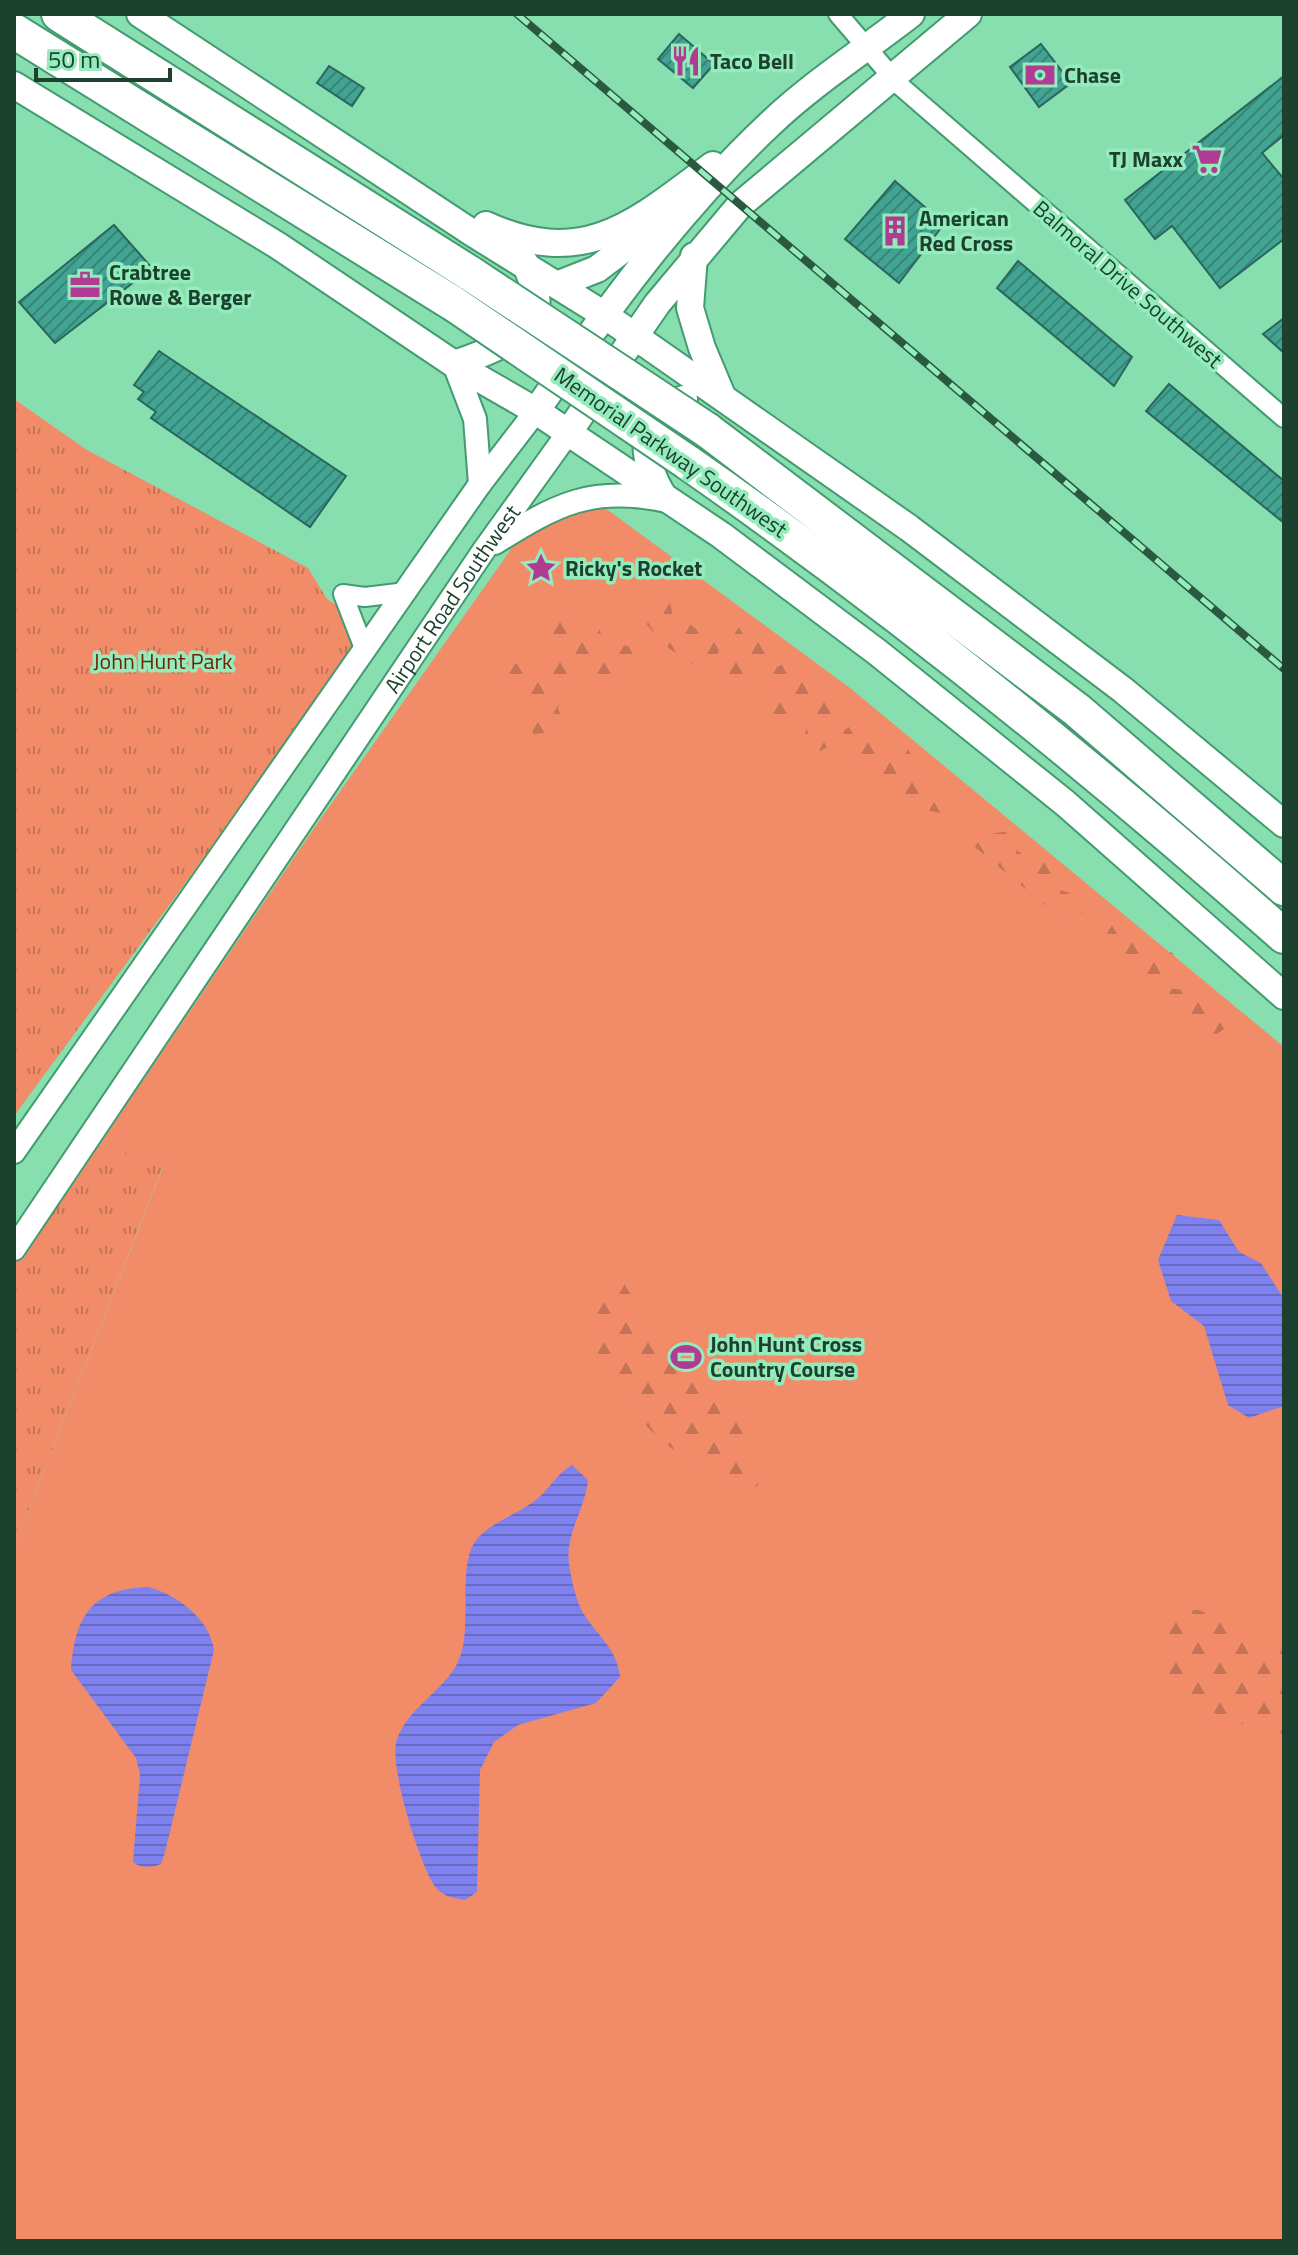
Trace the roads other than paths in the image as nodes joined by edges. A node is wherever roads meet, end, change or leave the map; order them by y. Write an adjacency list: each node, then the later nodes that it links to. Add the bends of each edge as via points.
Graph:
1 (59, 14): 29 (highway, Memorial Parkway Southwest, bridge, via 707,430 1077,710)
2 (140, 14): 12 (main road)
3 (838, 14): 7 (street, Balmoral Drive Southwest)
4 (911, 14): 7 (main road, Airport Road Southwest)
5 (968, 14): 8 (main road, Airport Road Southwest)
6 (14, 31): 30 (highway, Memorial Parkway Southwest, bridge, via 454,304 687,462 923,635 1131,802)
7 (866, 50): 8 (street, Balmoral Drive Southwest); 10 (main road, Airport Road Southwest)
8 (892, 78): 13 (main road, Airport Road Southwest, via 740,205); 21 (street, Balmoral Drive Southwest)
9 (14, 85): 18 (main road, via 277,245)
10 (773, 121): 11 (main road, Airport Road Southwest); 12 (main road, via 651,211 583,242 538,244 509,236)
11 (712, 182): 15 (main road, via 597,269); 16 (main road, Airport Road Southwest)
12 (399, 185): 14 (main road)
13 (694, 256): 17 (main road, Airport Road Southwest); 19 (main road, via 690,308)
14 (525, 263): 15 (main road); 18 (main road, via 536,306 523,330 486,353)
15 (559, 284): 16 (main road)
16 (603, 314): 17 (main road); 20 (main road, Airport Road Southwest)
17 (633, 335): 19 (main road); 22 (main road, Airport Road Southwest)
18 (454, 364): 20 (main road); 23 (street, via 475,419)
19 (723, 398): 24 (main road, via 678,401 652,425 644,443 645,460); 28 (main road, via 1064,644)
20 (536, 411): 22 (main road); 23 (street, Airport Road Southwest)
21 (1284, 418)
22 (568, 433): 24 (main road); 25 (street, Airport Road Southwest)
23 (480, 484): 26 (street, Airport Road Southwest)
24 (667, 501): 25 (street, via 631,493 592,495 557,505); 31 (main road, via 877,652 1054,794)
25 (484, 550): 33 (street, Airport Road Southwest)
26 (406, 592): 27 (street, Airport Road Southwest); 27 (street, Airport Road Southwest, via 343,594)
27 (365, 651): 32 (street, Airport Road Southwest)
28 (1284, 824)
29 (1284, 888)
30 (1284, 936)
31 (1284, 996)
32 (14, 1152)
33 (17, 1243)

